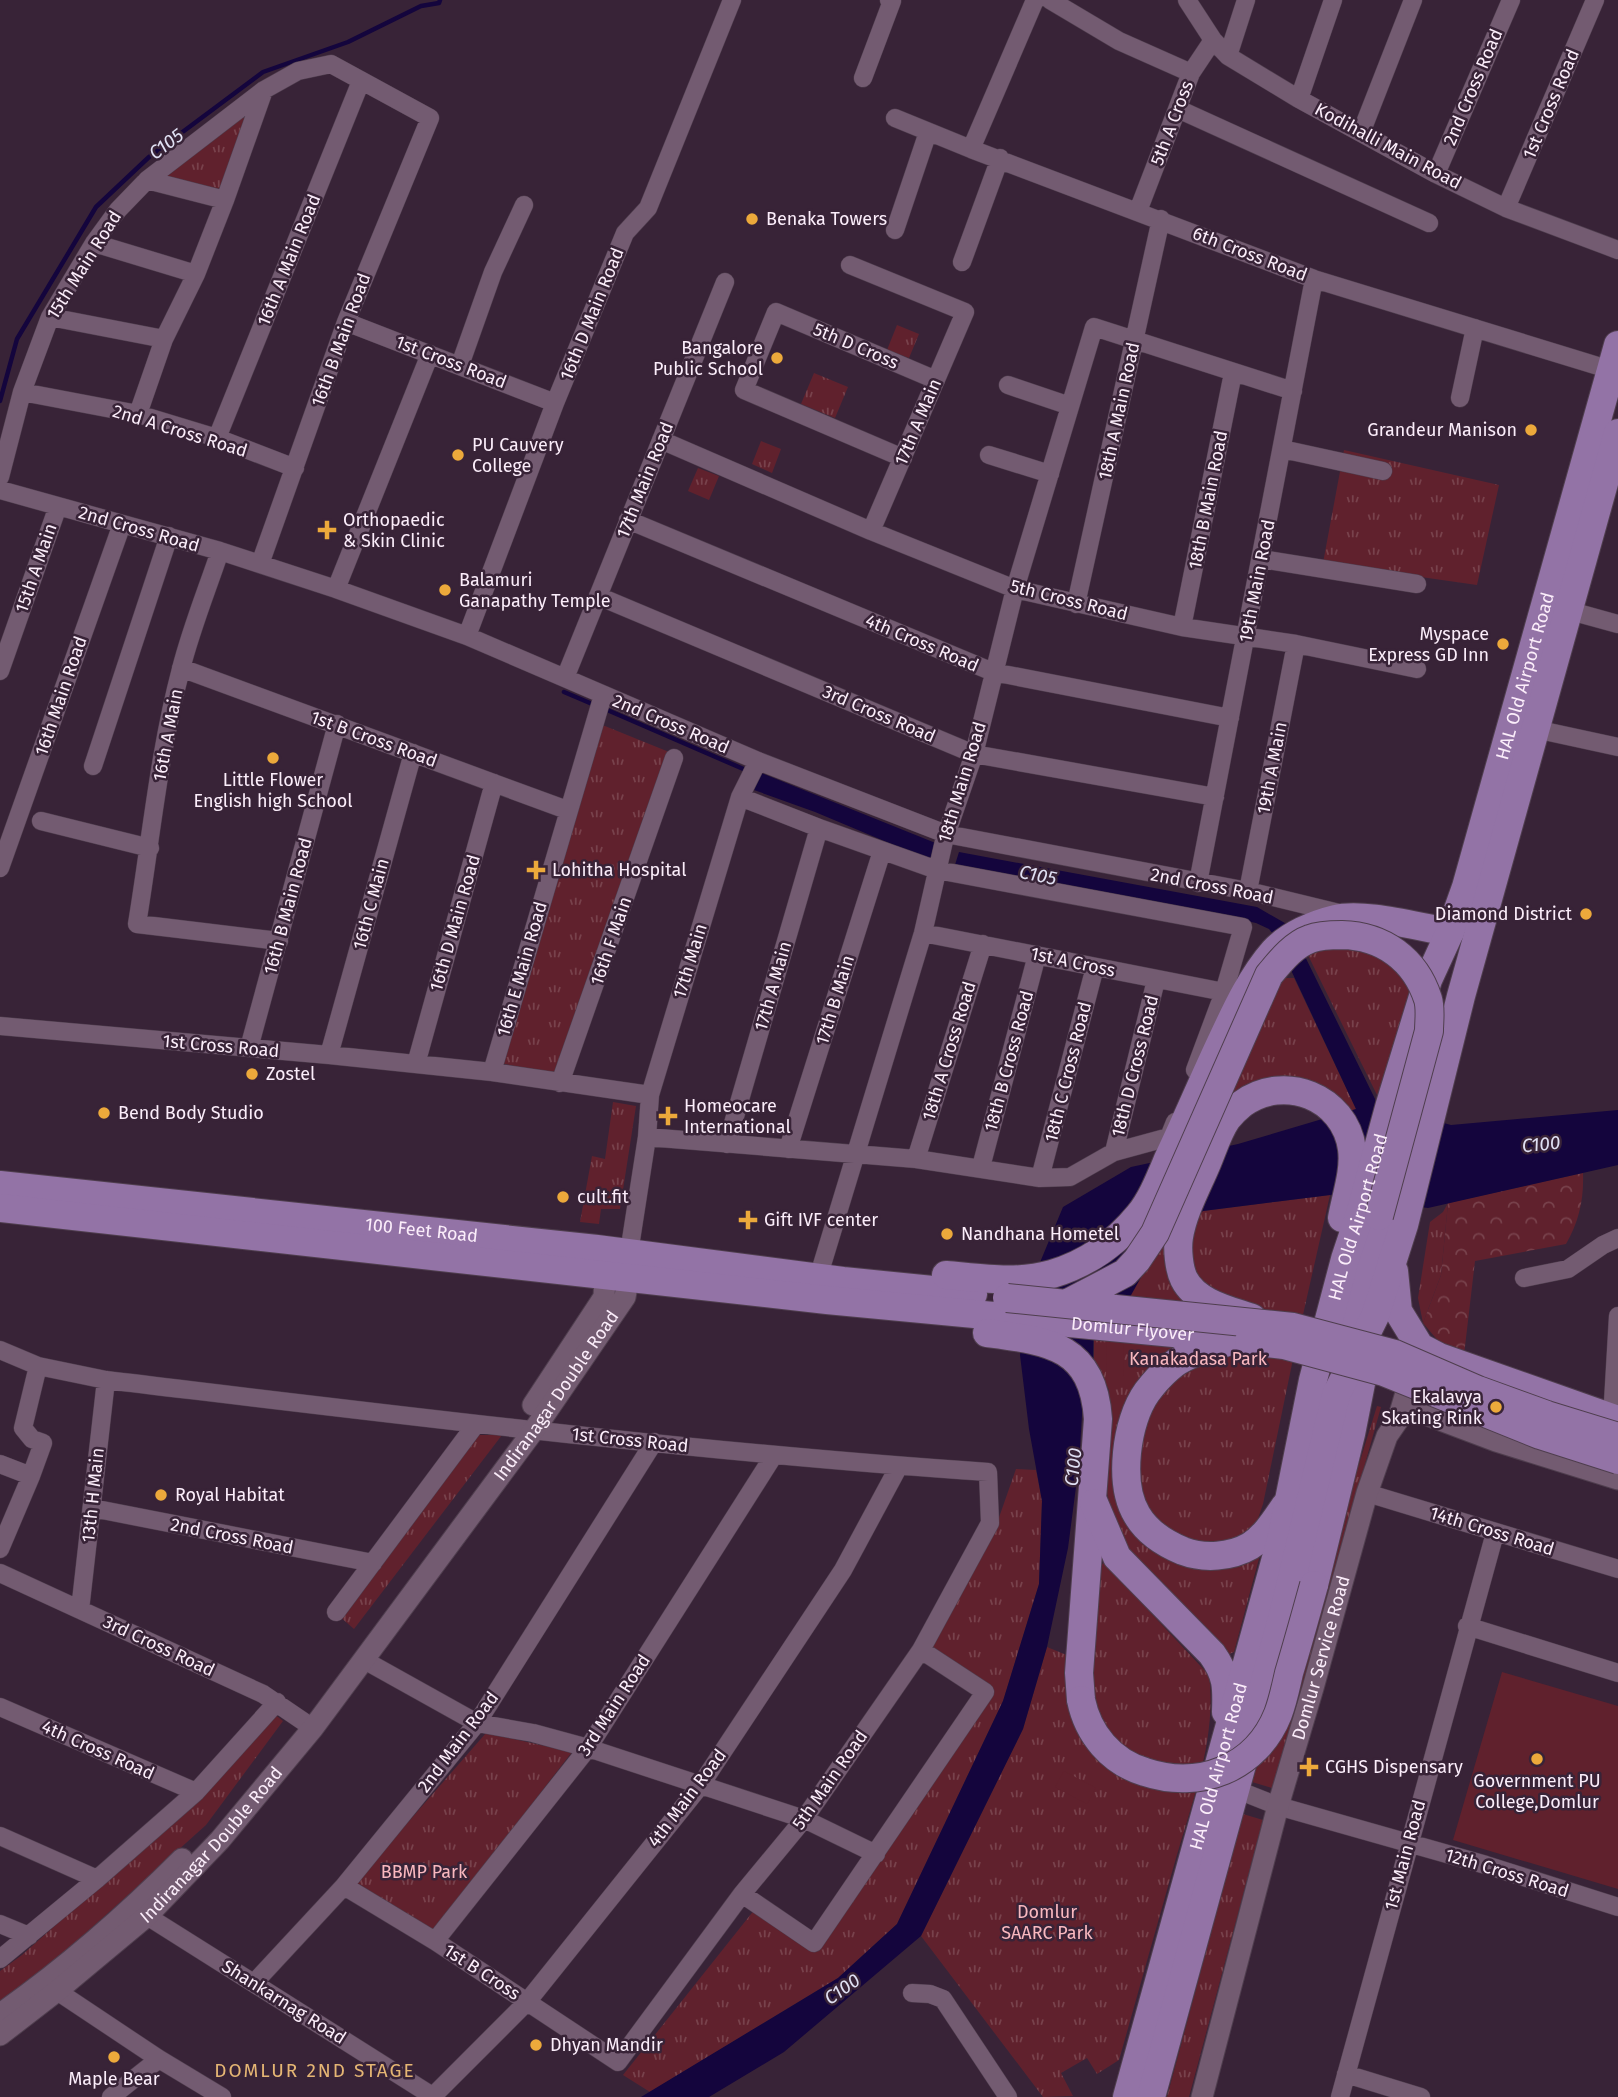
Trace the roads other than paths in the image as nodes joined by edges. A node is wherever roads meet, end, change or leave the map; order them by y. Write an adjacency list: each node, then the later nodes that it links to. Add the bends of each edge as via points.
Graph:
1 (732, 0): 55 (street, 16th D Main Road, via 648,208 625,233)
2 (889, 0): 14 (street)
3 (1035, 0): 23 (street)
4 (1051, 0): 13 (street, via 1119,41)
5 (1187, 0): 11 (street, Kodihalli Main Road)
6 (1246, 0): 12 (street)
7 (1334, 0): 17 (street)
8 (1413, 0): 22 (street)
9 (1511, 0): 25 (street, 2nd Cross Road)
10 (1595, 0): 29 (street, 1st Cross Road)
11 (1213, 40): 12 (street, Kodihalli Main Road); 13 (street, 5th A Cross)
12 (1228, 57): 17 (street, Kodihalli Main Road)
13 (1191, 74): 18 (street, 5th A Cross)
14 (863, 78)
15 (361, 81): 16 (street, 15th Main Road, via 331,64 298,71); 19 (street, 15th Main Road); 59 (street, 16th A Main Road)
16 (264, 90): 26 (street, 15th Main Road); 27 (street)
17 (1299, 99): 22 (street, Kodihalli Main Road)
18 (1178, 109): 30 (street, 5th A Cross); 32 (street)
19 (430, 118): 42 (street, 16th B Main Road)
20 (895, 118): 21 (street, 6th Cross Road)
21 (929, 132): 23 (street, 6th Cross Road); 33 (street)
22 (1361, 133): 25 (street, Kodihalli Main Road)
23 (971, 149): 24 (street, 6th Cross Road)
24 (1000, 158): 30 (street, 6th Cross Road); 36 (street)
25 (1436, 174): 29 (street, Kodihalli Main Road)
26 (147, 180): 27 (street); 34 (street, 15th Main Road)
27 (225, 200): 38 (street)
28 (524, 205): 48 (street, via 493,272)
29 (1506, 208): 35 (street, Kodihalli Main Road)
30 (1138, 211): 31 (street, 6th Cross Road)
31 (1161, 219): 39 (street, 6th Cross Road); 45 (street, 18th A Main Road)
32 (1429, 223)
33 (895, 230)
34 (94, 243): 38 (street); 41 (street, 15th Main Road)
35 (1618, 250)
36 (962, 262)
37 (850, 265): 50 (street, 17th A Main, via 965,312)
38 (197, 274): 44 (street)
39 (1314, 279): 43 (street, 6th Cross Road); 52 (street, 19th Main Road)
40 (725, 282): 60 (street, 17th Main Road)
41 (50, 317): 44 (street); 53 (street, 15th Main Road)
42 (345, 322): 46 (street, 1st Cross Road); 64 (street, 16th B Main Road)
43 (1475, 328): 47 (street, 6th Cross Road); 54 (street)
44 (164, 339): 57 (street)
45 (1134, 342): 49 (street); 56 (street, 18th Main Road, via 1094,327); 81 (street, 18th A Main Road)
46 (430, 354): 48 (street, 1st Cross Road); 78 (street)
47 (1615, 357): 117 (main road, HAL Old Airport Road)
48 (460, 365): 55 (street, 1st Cross Road)
49 (1233, 373): 52 (street); 84 (street, 18th B Main Road)
50 (936, 380): 63 (street, 17th A Main); 63 (street, 5th D Cross, via 776,312 744,390)
51 (1008, 385): 56 (street)
52 (1293, 391): 61 (street, 19th Main Road)
53 (22, 393): 57 (street, 2nd A Cross Road); 67 (street, 15th Main Road)
54 (1460, 398)
55 (555, 403): 85 (street, 16th D Main Road)
56 (1070, 406): 66 (street, 18th Main Road)
57 (138, 414): 59 (street, 2nd A Cross Road)
58 (1618, 433): 82 (main road, HAL Old Airport Road)
59 (216, 438): 64 (street, 2nd A Cross Road)
60 (661, 440): 70 (street, 17th Main Road); 72 (street, 5th Cross Road)
61 (1282, 449): 65 (street); 75 (street, 19th Main Road)
62 (989, 455): 66 (street)
63 (903, 458): 72 (street, 17th A Main)
64 (295, 468): 76 (street, 16th B Main Road)
65 (1383, 471)
66 (1050, 474): 79 (street, 18th Main Road)
67 (0, 477)
68 (0, 490): 69 (street, 2nd Cross Road)
69 (58, 506): 71 (street, 2nd Cross Road); 90 (street, 15th A Main)
70 (628, 520): 80 (street, 17th Main Road); 91 (street, 4th Cross Road)
71 (122, 524): 73 (street, 2nd Cross Road); 113 (street, 16th Main Road)
72 (872, 531): 79 (street, 5th Cross Road)
73 (169, 536): 74 (street, 2nd Cross Road); 102 (street)
74 (220, 551): 76 (street, 2nd Cross Road); 88 (street, 16th A Main)
75 (1261, 559): 77 (street); 86 (street, 19th Main Road)
76 (260, 564): 78 (street, 2nd Cross Road)
77 (1417, 584)
78 (336, 589): 85 (street, 2nd Cross Road)
79 (1016, 589): 81 (street, 5th Cross Road); 91 (street, 18th Main Road)
80 (598, 596): 92 (street, 17th Main Road); 99 (street, 3rd Cross Road)
81 (1076, 604): 84 (street, 5th Cross Road)
82 (1567, 610): 83 (street); 96 (main road, HAL Old Airport Road)
83 (1618, 624)
84 (1182, 627): 86 (street, 5th Cross Road)
85 (467, 636): 92 (street, 2nd Cross Road)
86 (1246, 638): 87 (street, 5th Cross Road); 94 (street, 19th Main Road)
87 (1296, 644): 89 (street, 5th Cross Road); 115 (street, 19th A Main)
88 (181, 668): 95 (street, 1st B Cross Road); 110 (street, 16th A Main)
89 (1417, 669)
90 (0, 671)
91 (993, 673): 94 (street, 4th Cross Road); 99 (street, 18th Main Road)
92 (565, 678): 93 (street, 2nd Cross Road)
93 (599, 707): 101 (street, 2nd Cross Road); 106 (street, 16th E Main Road)
94 (1230, 718): 105 (street, 19th Main Road)
95 (337, 723): 98 (street, 1st B Cross Road); 119 (street, 16th B Main Road)
96 (1546, 732): 97 (street); 142 (main road, HAL Old Airport Road, via 1461,996 1432,1115)
97 (1618, 747)
98 (413, 753): 103 (street, 1st B Cross Road); 127 (street, 16th C Main)
99 (974, 754): 105 (street, 3rd Cross Road); 109 (street, 18th Main Road)
100 (674, 758): 130 (street, 16th F Main)
101 (756, 765): 104 (street); 109 (street, 2nd Cross Road)
102 (93, 766)
103 (494, 783): 106 (street, 1st B Cross Road); 128 (street, 16th D Main Road)
104 (742, 792): 108 (street); 131 (street, 17th Main)
105 (1214, 797): 114 (street, 19th Main Road)
106 (568, 810): 129 (street, 16th E Main Road)
107 (41, 821): 110 (street)
108 (819, 828): 111 (street); 133 (street, 17th A Main)
109 (945, 837): 112 (street, 18th Main Road); 114 (street, 2nd Cross Road)
110 (150, 848): 119 (street, 16th A Main, via 137,924)
111 (882, 851): 112 (street); 134 (street, 17th B Main)
112 (937, 867): 118 (street, 18th Main Road); 124 (street, via 1243,927)
113 (0, 868)
114 (1198, 883): 115 (street, 2nd Cross Road)
115 (1248, 891): 116 (street, 2nd Cross Road)
116 (1353, 916): 117 (main road); 147 (main road, via 1334,919 1285,942 1253,980 1155,1190 1140,1214 1098,1253 1050,1274 1000,1280 865,1267)
117 (1450, 932): 142 (main road, HAL Old Airport Road, via 1428,980 1390,1104)
118 (923, 933): 120 (street, 1st A Cross); 136 (street, 18th Main Road)
119 (279, 940): 126 (street, 16th B Main Road)
120 (983, 944): 121 (street, 1st A Cross); 137 (street, 18th A Cross Road)
121 (1037, 954): 122 (street, 1st A Cross); 138 (street, 18th B Cross Road)
122 (1095, 967): 123 (street, 1st A Cross); 139 (street, 18th C Cross Road)
123 (1156, 980): 124 (street, 1st A Cross); 135 (street, 18th D Cross Road)
124 (1224, 992): 135 (street, via 1169,1137)
125 (0, 1026): 126 (street, 1st Cross Road)
126 (249, 1048): 127 (street, 1st Cross Road)
127 (330, 1055): 128 (street, 1st Cross Road)
128 (416, 1064): 129 (street, 1st Cross Road)
129 (492, 1072): 130 (street, 1st Cross Road)
130 (560, 1083): 131 (street, 1st Cross Road)
131 (650, 1095): 132 (street, 17th Main)
132 (647, 1137): 133 (street); 144 (street)
133 (727, 1144): 134 (street)
134 (788, 1149): 136 (street)
135 (1114, 1152): 139 (street, via 1070,1177)
136 (857, 1155): 137 (street); 147 (street, 18th Main Road)
137 (916, 1159): 138 (street)
138 (981, 1167): 139 (street)
139 (1040, 1178)
140 (0, 1185): 144 (main road, 100 Feet Road)
141 (0, 1208): 144 (main road, 100 Feet Road)
142 (1372, 1214): 145 (main road, HAL Old Airport Road); 148 (main road, bridge, via 1429,1031 1429,1001 1407,961 1392,948 1354,935 1308,939 1269,975 1155,1233 1125,1273); 152 (main road, bridge, via 1352,1167 1346,1128 1330,1105 1302,1092 1276,1091 1242,1104 1227,1119 1182,1223 1180,1260 1184,1279 1198,1297); 158 (main road); 173 (main road, HAL Old Airport Road, via 1345,1259)
143 (1618, 1238): 146 (street, via 1568,1269)
144 (623, 1260): 147 (main road, 100 Feet Road); 162 (street, Indiranagar Double Road, via 625,1297)
145 (1393, 1261): 149 (main road, HAL Old Airport Road); 154 (main road, via 1398,1311)
146 (1524, 1278)
147 (834, 1287): 151 (main road, Domlur Flyover); 151 (main road, via 864,1317)
148 (1066, 1304): 151 (main road, Domlur Flyover, bridge); 152 (main road, Domlur Flyover, bridge)
149 (1375, 1316): 158 (main road, HAL Old Airport Road); 172 (main road, bridge, via 1351,1434 1278,1715 1261,1744 1231,1769 1183,1780 1136,1770 1122,1763 1089,1726 1079,1673)
150 (1618, 1316): 161 (street)
151 (1010, 1317): 153 (main road, Domlur Flyover); 172 (main road, via 1067,1352 1089,1377 1097,1395 1098,1419)
152 (1270, 1325): 161 (main road, Domlur Flyover, bridge, via 1395,1354 1547,1415)
153 (1236, 1339): 165 (main road, Domlur Flyover, bridge, via 1284,1345 1384,1372 1541,1435); 173 (main road, via 1184,1358 1146,1393 1133,1423 1126,1483 1137,1515 1161,1539 1205,1556 1251,1545)
154 (1420, 1347): 159 (street, Domlur Service Road); 161 (main road)
155 (0, 1350): 156 (street, 1st Cross Road)
156 (38, 1366): 157 (street, 1st Cross Road); 169 (street, via 23,1428 43,1443)
157 (106, 1380): 160 (street, 1st Cross Road); 174 (street, 13th H Main)
158 (1336, 1395): 193 (main road, HAL Old Airport Road)
159 (1403, 1406): 170 (street); 171 (street, Domlur Service Road)
160 (476, 1424): 162 (street, 1st Cross Road); 177 (street)
161 (1616, 1425)
162 (526, 1429): 163 (street, 1st Cross Road); 184 (street, Indiranagar Double Road); 189 (street, Indiranagar Double Road)
163 (654, 1442): 164 (street, 1st Cross Road); 188 (street, 2nd Main Road)
164 (774, 1455): 167 (street, 1st Cross Road); 190 (street, 3rd Main Road)
165 (1618, 1460)
166 (0, 1464): 169 (street)
167 (899, 1466): 168 (street, 1st Cross Road); 192 (street, 4th Main Road, via 843,1570)
168 (988, 1472): 183 (street, 5th Main Road, via 990,1523)
169 (31, 1476): 176 (street)
170 (1618, 1479)
171 (1367, 1493): 175 (street, 14th Cross Road); 195 (street, Domlur Service Road)
172 (1092, 1498): 191 (main road, via 1117,1557 1222,1668 1227,1686)
173 (1287, 1504): 191 (main road, HAL Old Airport Road)
174 (92, 1508): 177 (street, 2nd Cross Road); 180 (street, 13th H Main)
175 (1494, 1533): 178 (street, 14th Cross Road); 182 (street, 1st Main Road)
176 (0, 1549)
177 (373, 1563): 181 (street)
178 (1618, 1569)
179 (0, 1573): 180 (street, 3rd Cross Road)
180 (80, 1610): 186 (street, 3rd Cross Road)
181 (336, 1612)
182 (1467, 1626): 185 (street); 198 (street, 1st Main Road)
183 (921, 1650): 196 (street, 5th Main Road); 199 (street, via 985,1692)
184 (364, 1660): 188 (street); 189 (street, Indiranagar Double Road)
185 (1618, 1673)
186 (277, 1702): 189 (street, 3rd Cross Road); 194 (street)
187 (0, 1707): 194 (street, 4th Cross Road)
188 (477, 1723): 190 (street); 201 (street, 2nd Main Road)
189 (308, 1724): 204 (street, Indiranagar Double Road, via 220,1840)
190 (588, 1748): 192 (street); 207 (street, 3rd Main Road)
191 (1224, 1750): 222 (main road, HAL Old Airport Road)
192 (700, 1786): 196 (street); 212 (street, 4th Main Road)
193 (1235, 1789): 195 (street, 12th Cross Road); 223 (main road, HAL Old Airport Road)
194 (195, 1792): 200 (street)
195 (1278, 1806): 198 (street, 12th Cross Road); 224 (street, Domlur Service Road)
196 (804, 1819): 199 (street); 202 (street, 5th Main Road)
197 (0, 1836): 200 (street)
198 (1409, 1843): 203 (street, 12th Cross Road); 217 (street, 1st Main Road)
199 (876, 1854): 202 (street, via 814,1943)
200 (97, 1879): 206 (street)
201 (344, 1886): 207 (street, 1st B Cross); 209 (street, 2nd Main Road)
202 (742, 1894): 216 (street, 5th Main Road)
203 (1618, 1908)
204 (141, 1911): 209 (street, Shankarnag Road); 210 (street, Indiranagar Double Road); 213 (street, Indiranagar Double Road)
205 (0, 1924): 206 (street)
206 (29, 1936): 208 (street)
207 (435, 1941): 212 (street, 1st B Cross)
208 (0, 1959)
209 (254, 1983): 220 (street, Shankarnag Road)
210 (57, 1991): 214 (street, Indiranagar Double Road); 215 (street)
211 (912, 1993): 221 (street, via 943,1999)
212 (527, 2002): 216 (street, 1st B Cross); 220 (street, 4th Main Road)
213 (0, 2014)
214 (0, 2035)
215 (159, 2059): 218 (street); 219 (street)
216 (618, 2062)
217 (1346, 2074): 225 (street, 1st Main Road); 226 (street)
218 (111, 2097)
219 (222, 2097)
220 (433, 2097)
221 (1008, 2097)
222 (1126, 2097)
223 (1151, 2097)
224 (1202, 2097)
225 (1340, 2097)
226 (1421, 2097)

